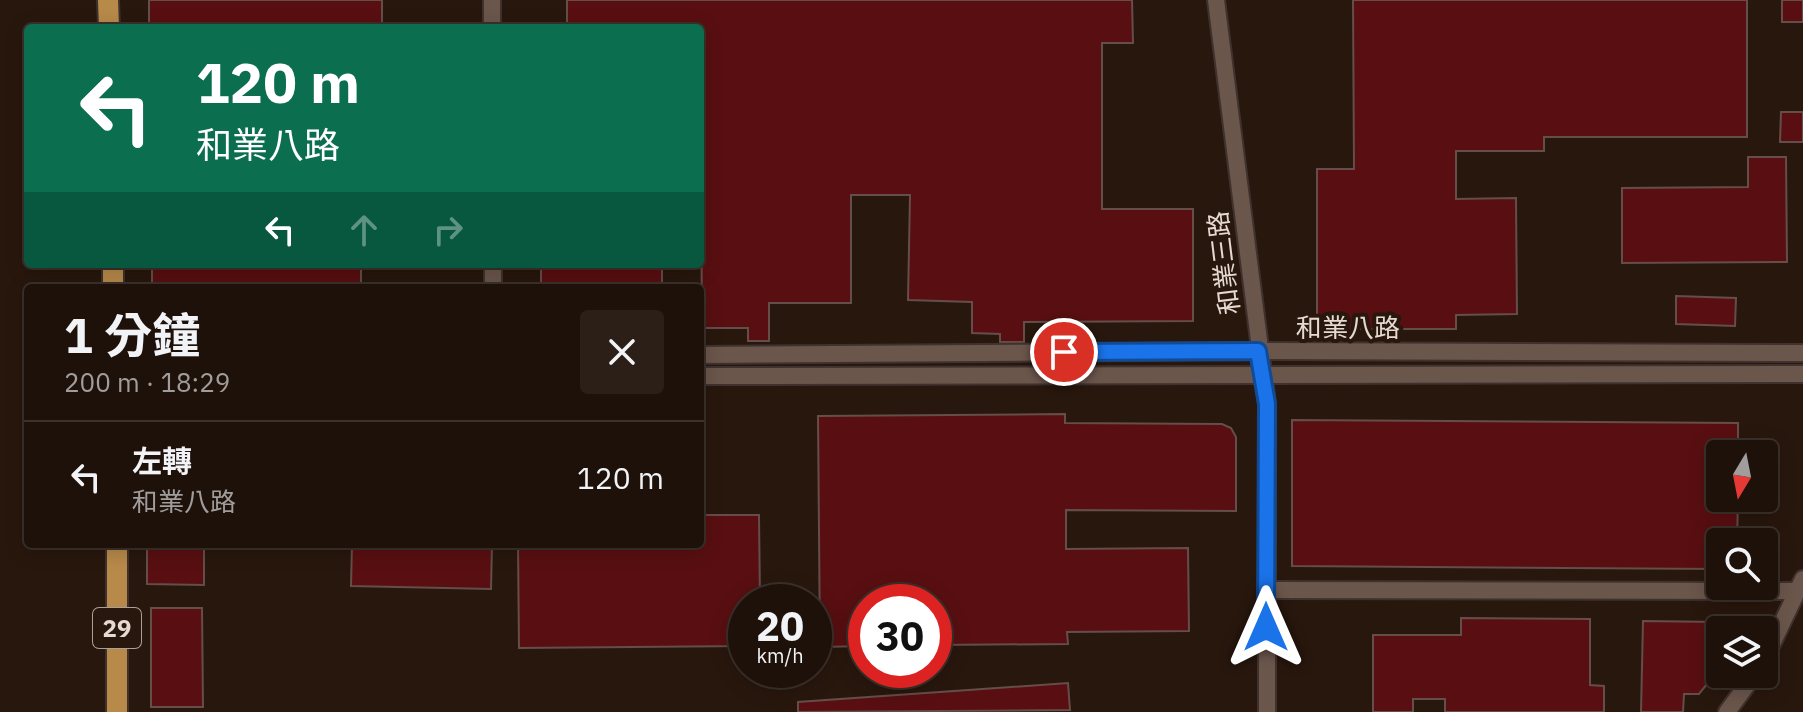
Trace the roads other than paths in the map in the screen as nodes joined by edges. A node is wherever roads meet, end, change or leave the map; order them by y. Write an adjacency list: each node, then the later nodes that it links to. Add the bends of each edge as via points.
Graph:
1 (108, 0): 4 (main road)
2 (492, 0): 5 (street)
3 (1216, 0): 6 (street, 和業三路)
4 (109, 24)
5 (492, 24)
6 (1258, 351): 7 (street, 和業八路); 8 (street, 和業八路); 11 (street, 和業三路)
7 (1803, 353)
8 (704, 355)
9 (1803, 374): 11 (street, 和業八路)
10 (704, 376): 11 (street, 和業八路)
11 (1263, 376): 14 (street, 和業三路)
12 (117, 548): 17 (main road, 29)
13 (1800, 585): 14 (street); 15 (street)
14 (1266, 590): 18 (street, 和業三路)
15 (1778, 631)
16 (1745, 688): 19 (street)
17 (117, 712)
18 (1267, 712)
19 (1727, 712)

